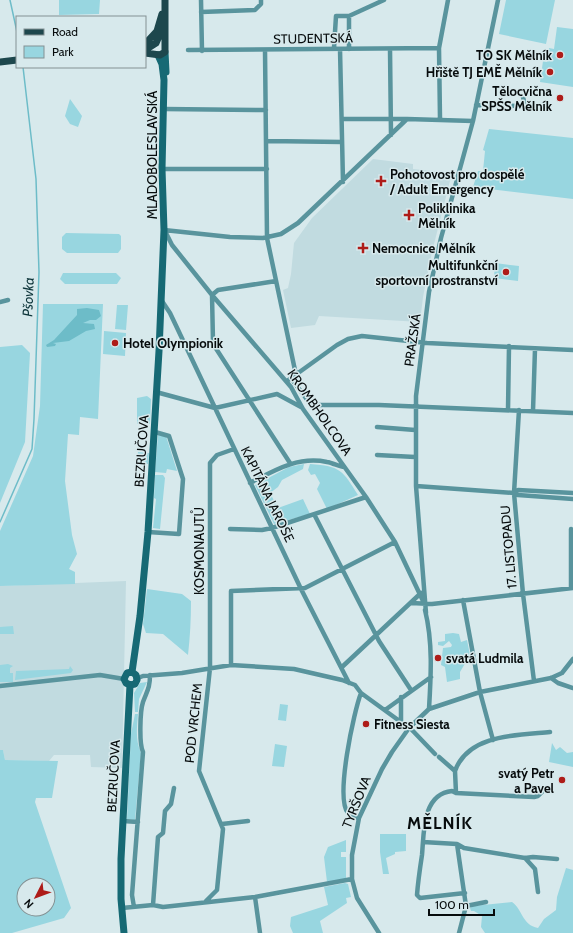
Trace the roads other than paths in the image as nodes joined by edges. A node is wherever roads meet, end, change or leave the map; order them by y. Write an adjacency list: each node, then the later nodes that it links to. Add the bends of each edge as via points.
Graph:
1 (201, 0): 7 (street)
2 (261, 0): 7 (street, via 261,4 255,10)
3 (384, 0): 8 (street)
4 (448, 0): 13 (street)
5 (498, 0): 26 (street, PRAŽSKÁ)
6 (165, 3): 9 (main road, MLADOBOLESLAVSKÁ); 10 (main road)
7 (201, 12): 18 (street)
8 (349, 16): 11 (street, via 336,16); 12 (street)
9 (165, 20): 10 (main road, MLADOBOLESLAVSKÁ); 14 (main road, MLADOBOLESLAVSKÁ)
10 (151, 44): 14 (main road, via 162,43); 21 (main road, MLADOBOLESLAVSKÁ)
11 (334, 48): 15 (street, STUDENTSKÁ); 19 (street, STUDENTSKÁ)
12 (349, 48): 15 (street, STUDENTSKÁ); 16 (street, STUDENTSKÁ)
13 (440, 48): 16 (street, STUDENTSKÁ); 32 (street)
14 (165, 49): 21 (main road); 24 (street, MLADOBOLESLAVSKÁ)
15 (340, 49): 30 (street)
16 (390, 49): 29 (street)
17 (188, 50): 18 (street, STUDENTSKÁ)
18 (202, 50): 19 (street, STUDENTSKÁ)
19 (265, 50): 28 (street)
20 (146, 53): 21 (main road)
21 (156, 55): 24 (street, MLADOBOLESLAVSKÁ, via 162,64)
22 (16, 60): 23 (main road)
23 (0, 62)
24 (164, 80): 27 (street, MLADOBOLESLAVSKÁ)
25 (523, 97): 26 (street, via 525,106)
26 (476, 105): 33 (street, PRAŽSKÁ)
27 (164, 109): 28 (street); 37 (street, MLADOBOLESLAVSKÁ)
28 (266, 110): 35 (street)
29 (391, 118): 30 (street); 31 (street); 34 (street)
30 (342, 119): 36 (street)
31 (407, 119): 32 (street); 34 (street)
32 (440, 119): 33 (street)
33 (473, 121): 47 (street, PRAŽSKÁ, via 441,238 429,292)
34 (391, 135): 39 (street)
35 (266, 141): 36 (street); 38 (street)
36 (342, 142): 39 (street)
37 (162, 169): 38 (street); 40 (street, MLADOBOLESLAVSKÁ)
38 (267, 169): 41 (street)
39 (343, 182): 41 (street, via 298,223 281,234)
40 (164, 230): 41 (street); 43 (street, KROMBHOLCOVA, via 172,245); 44 (street, BEZRUČOVA)
41 (267, 238): 42 (street)
42 (276, 280): 43 (street, via 218,290); 51 (street)
43 (212, 296): 51 (street, KROMBHOLCOVA); 53 (street, via 213,342)
44 (161, 299): 52 (street, BEZRUČOVA); 55 (street, KAPITÁNA JAROŠE)
45 (8, 300): 46 (street)
46 (0, 302)
47 (423, 343): 48 (street); 51 (street, via 362,336 348,339); 54 (street, PRAŽSKÁ)
48 (509, 346): 49 (street); 57 (street)
49 (535, 349): 50 (street); 59 (street)
50 (573, 350)
51 (291, 378): 54 (street, via 311,405); 56 (street, KROMBHOLCOVA)
52 (156, 392): 55 (street); 63 (street, BEZRUČOVA)
53 (250, 399): 55 (street); 56 (street, via 277,394); 67 (street)
54 (415, 406): 57 (street); 62 (street, PRAŽSKÁ)
55 (215, 408): 64 (street, KAPITÁNA JAROŠE)
56 (303, 409): 68 (street, KROMBHOLCOVA)
57 (508, 410): 58 (street)
58 (519, 410): 59 (street); 71 (street, 17. LISTOPADU)
59 (533, 411): 60 (street)
60 (573, 414)
61 (377, 427): 62 (street)
62 (415, 430): 66 (street, PRAŽSKÁ)
63 (155, 432): 79 (street, BEZRUČOVA); 79 (street, via 169,436 183,479 179,534)
64 (234, 449): 69 (street, KAPITÁNA JAROŠE); 96 (street, KOSMONAUTŮ, via 217,455 210,463)
65 (377, 455): 66 (street)
66 (415, 457): 70 (street, PRAŽSKÁ)
67 (290, 463): 68 (street, via 326,462); 69 (street)
68 (344, 466): 73 (street, KROMBHOLCOVA)
69 (250, 483): 76 (street, KAPITÁNA JAROŠE)
70 (416, 486): 71 (street); 82 (street, PRAŽSKÁ)
71 (514, 493): 72 (street, via 518,490); 74 (street); 88 (street, 17. LISTOPADU)
72 (573, 493)
73 (366, 497): 75 (street); 80 (street, KROMBHOLCOVA)
74 (573, 499)
75 (315, 516): 76 (street); 81 (street)
76 (272, 528): 77 (street); 86 (street, KAPITÁNA JAROŠE)
77 (230, 529)
78 (571, 529): 85 (street)
79 (148, 532): 97 (street, BEZRUČOVA)
80 (395, 542): 81 (street); 83 (street, KROMBHOLCOVA)
81 (342, 569): 86 (street); 92 (street)
82 (423, 577): 83 (street, via 419,580); 84 (street, PRAŽSKÁ)
83 (413, 579): 87 (street, KROMBHOLCOVA)
84 (423, 583): 87 (street, PRAŽSKÁ); 91 (street, PRAŽSKÁ)
85 (572, 588): 88 (street)
86 (301, 589): 94 (street, via 231,591); 95 (street, KAPITÁNA JAROŠE)
87 (420, 594): 90 (street); 91 (street, PRAŽSKÁ)
88 (523, 594): 89 (street); 103 (street, 17. LISTOPADU)
89 (463, 600): 91 (street); 109 (street)
90 (411, 603): 91 (street); 92 (street)
91 (424, 606): 99 (street, PRAŽSKÁ, via 430,636)
92 (376, 636): 95 (street); 108 (street)
93 (573, 659): 101 (street, via 562,673)
94 (231, 665): 96 (street); 104 (street, via 294,669)
95 (342, 667): 104 (street, KAPITÁNA JAROŠE)
96 (210, 668): 98 (street); 126 (street, POD VRCHEM, via 199,771)
97 (132, 672): 100 (street); 102 (street)
98 (150, 675): 100 (street); 125 (street, BEZRUČOVA, via 149,692 142,703 140,745 143,752)
99 (431, 677): 108 (street); 112 (street, PRAŽSKÁ)
100 (138, 678): 105 (street, via 135,684)
101 (551, 678): 103 (street); 107 (street)
102 (124, 679): 105 (street); 106 (street, via 100,675)
103 (534, 681): 109 (street)
104 (349, 683): 110 (street, KAPITÁNA JAROŠE, via 355,685)
105 (130, 685): 123 (street, BEZRUČOVA)
106 (0, 686)
107 (573, 688)
108 (411, 690): 111 (street)
109 (480, 692): 112 (street); 117 (street)
110 (361, 693): 113 (street, KAPITÁNA JAROŠE); 122 (street, via 352,727 344,791 346,811)
111 (401, 697): 113 (street); 114 (street)
112 (429, 709): 115 (street, TYRŠOVA)
113 (385, 710): 114 (street, KAPITÁNA JAROŠE)
114 (401, 722): 115 (street, KAPITÁNA JAROŠE)
115 (409, 728): 118 (street, KAPITÁNA JAROŠE); 122 (street, TYRŠOVA, via 382,769)
116 (550, 732): 117 (street)
117 (493, 740): 118 (street, via 472,749 460,761)
118 (455, 771): 121 (street)
119 (174, 788): 137 (street, via 171,804 165,811 163,833 158,837)
120 (542, 791): 121 (street, via 534,797)
121 (456, 793): 127 (street, via 445,791 432,802 423,827)
122 (359, 818): 131 (street, TYRŠOVA, via 353,842)
123 (123, 821): 125 (street, BEZRUČOVA); 140 (street, BEZRUČOVA, via 120,881)
124 (248, 821): 126 (street)
125 (138, 822): 139 (street, BEZRUČOVA, via 132,895)
126 (222, 824): 135 (street, POD VRCHEM, via 217,890)
127 (423, 842): 128 (street); 133 (street, via 418,897)
128 (457, 844): 129 (street, via 464,848); 133 (street)
129 (525, 858): 130 (street, via 533,856); 132 (street, via 534,869)
130 (557, 859)
131 (352, 879): 134 (street); 143 (street, TYRŠOVA, via 357,898)
132 (538, 892)
133 (465, 893): 138 (street)
134 (255, 897): 135 (street); 142 (street)
135 (206, 901): 137 (street, via 163,907)
136 (486, 902): 138 (street)
137 (153, 905): 139 (street)
138 (466, 906): 144 (street)
139 (134, 907): 140 (street)
140 (122, 908): 141 (street, BEZRUČOVA)
141 (124, 933)
142 (260, 933)
143 (379, 933)
144 (459, 933)

